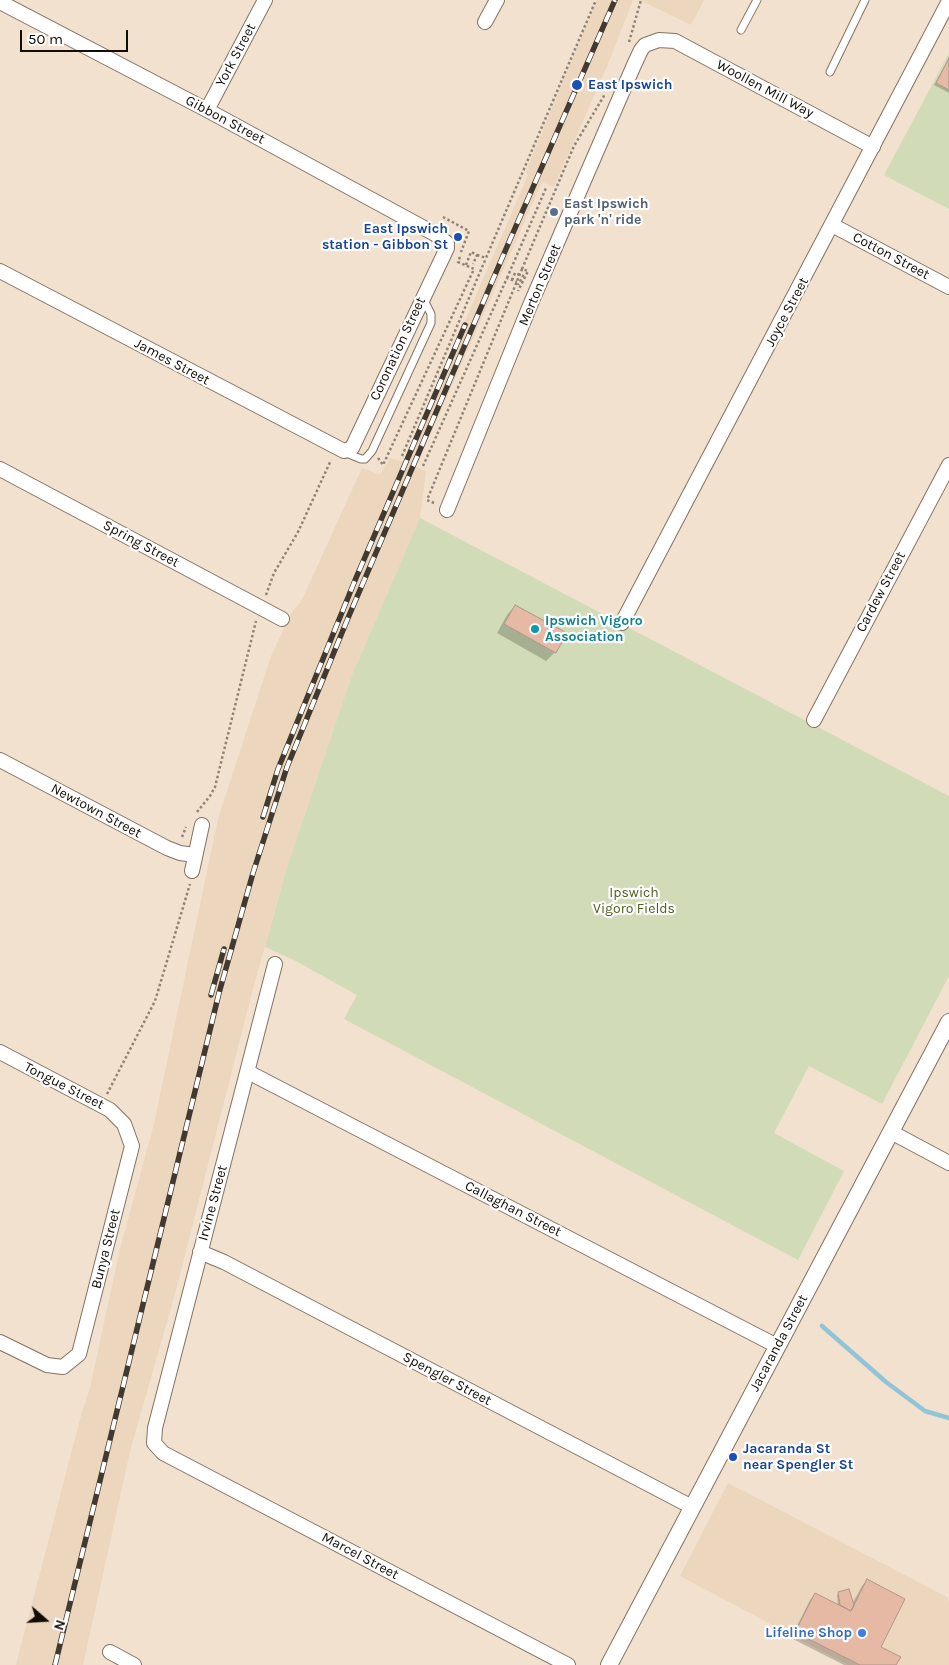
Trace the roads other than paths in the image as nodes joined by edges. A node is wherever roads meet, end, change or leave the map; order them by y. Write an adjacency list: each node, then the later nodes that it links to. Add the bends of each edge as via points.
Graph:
1 (265, 0): 11 (street, York Street)
2 (497, 0): 7 (street)
3 (757, 0): 8 (lane)
4 (865, 0): 10 (lane)
5 (949, 1): 12 (street, Joyce Street)
6 (0, 2): 11 (street, Gibbon Street)
7 (485, 22)
8 (742, 30)
9 (654, 40): 12 (street, Woollen Mill Way, via 675,41); 21 (street, Merton Street, via 645,46 638,58 531,303)
10 (830, 72)
11 (207, 110): 14 (street, Gibbon Street)
12 (873, 147): 13 (street, Joyce Street)
13 (832, 225): 16 (street, Cotton Street); 23 (street, Joyce Street)
14 (447, 243): 17 (street, Coronation Street)
15 (0, 271): 18 (street, James Street)
16 (949, 287)
17 (423, 297): 18 (street, Coronation Street, via 352,448); 18 (lane, via 431,314 431,324 372,451 365,459)
18 (344, 451)
19 (949, 464): 24 (street, Cardew Street)
20 (0, 469): 22 (street, Spring Street)
21 (447, 510)
22 (282, 619)
23 (622, 623)
24 (814, 720)
25 (0, 760): 27 (street, Newtown Street, via 167,848)
26 (194, 822): 27 (street)
27 (195, 855): 28 (street)
28 (190, 876)
29 (275, 964): 32 (street, Irvine Street)
30 (949, 1022): 34 (street, Jacaranda Street)
31 (0, 1052): 33 (street, Tongue Street, via 102,1105)
32 (248, 1072): 36 (street, Irvine Street); 38 (street, Callaghan Street)
33 (124, 1124): 37 (street, Bunya Street, via 132,1146 79,1354 63,1367 47,1365)
34 (891, 1132): 35 (street); 38 (street, Jacaranda Street)
35 (949, 1163)
36 (200, 1252): 39 (street, Irvine Street, via 155,1428); 40 (street, Spengler Street)
37 (0, 1342)
38 (778, 1346): 40 (street, Jacaranda Street)
39 (154, 1443): 43 (street, Marcel Street, via 163,1453)
40 (692, 1507): 44 (street, Jacaranda Street)
41 (110, 1652): 42 (street)
42 (134, 1665)
43 (568, 1665)
44 (609, 1665)

